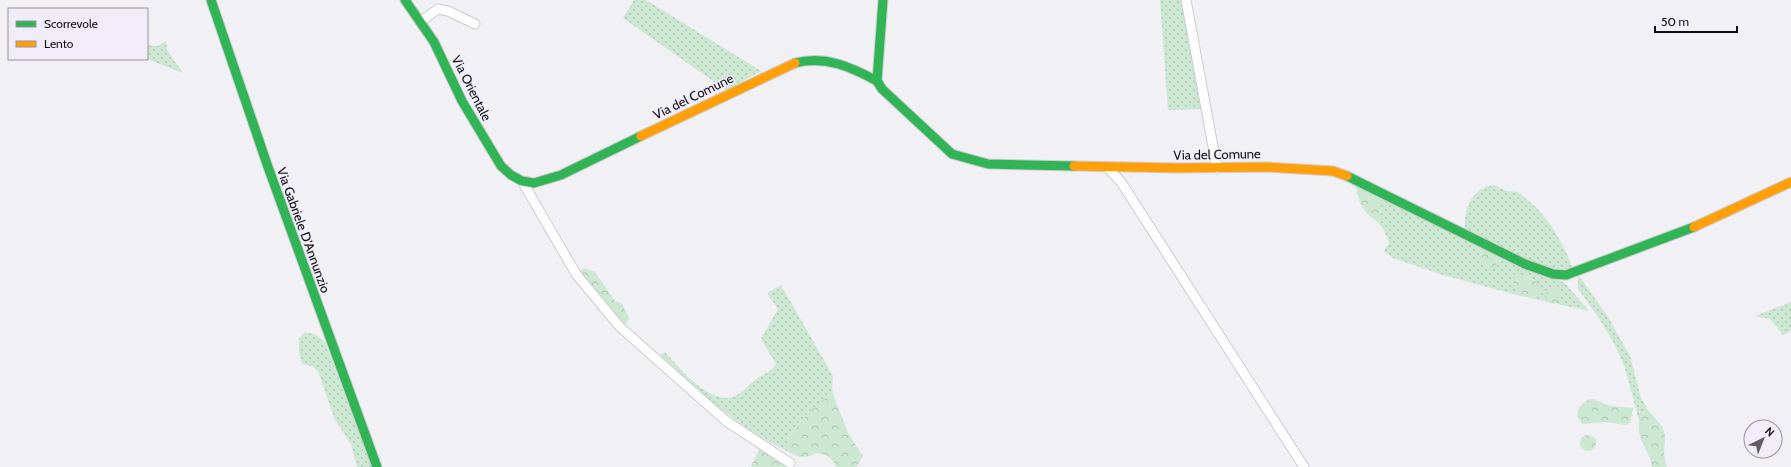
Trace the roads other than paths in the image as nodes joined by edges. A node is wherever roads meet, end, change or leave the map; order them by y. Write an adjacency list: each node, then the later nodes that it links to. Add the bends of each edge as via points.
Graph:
1 (211, 0): 13 (street, Via Gabriele D'Annunzio, via 268,167)
2 (405, 0): 5 (street, Via Orientale)
3 (883, 0): 7 (street)
4 (1186, 0): 9 (street)
5 (421, 21): 6 (street, via 438,9); 10 (street, Via Orientale, via 480,133 501,166 510,175)
6 (475, 24)
7 (877, 81): 8 (street, Via del Comune, via 882,89 952,154 988,164); 10 (street, Via del Comune, via 833,62 814,59 790,64 561,175 534,183)
8 (1107, 167): 9 (street, Via del Comune); 14 (street, via 1121,182)
9 (1217, 168): 11 (street, Via del Comune, via 1267,167 1333,171 1358,180 1433,220 1525,264 1553,274 1566,275 1678,234)
10 (522, 181): 12 (street, via 576,274 619,326 726,421)
11 (1791, 182)
12 (790, 463)
13 (377, 467)
14 (1304, 467)

